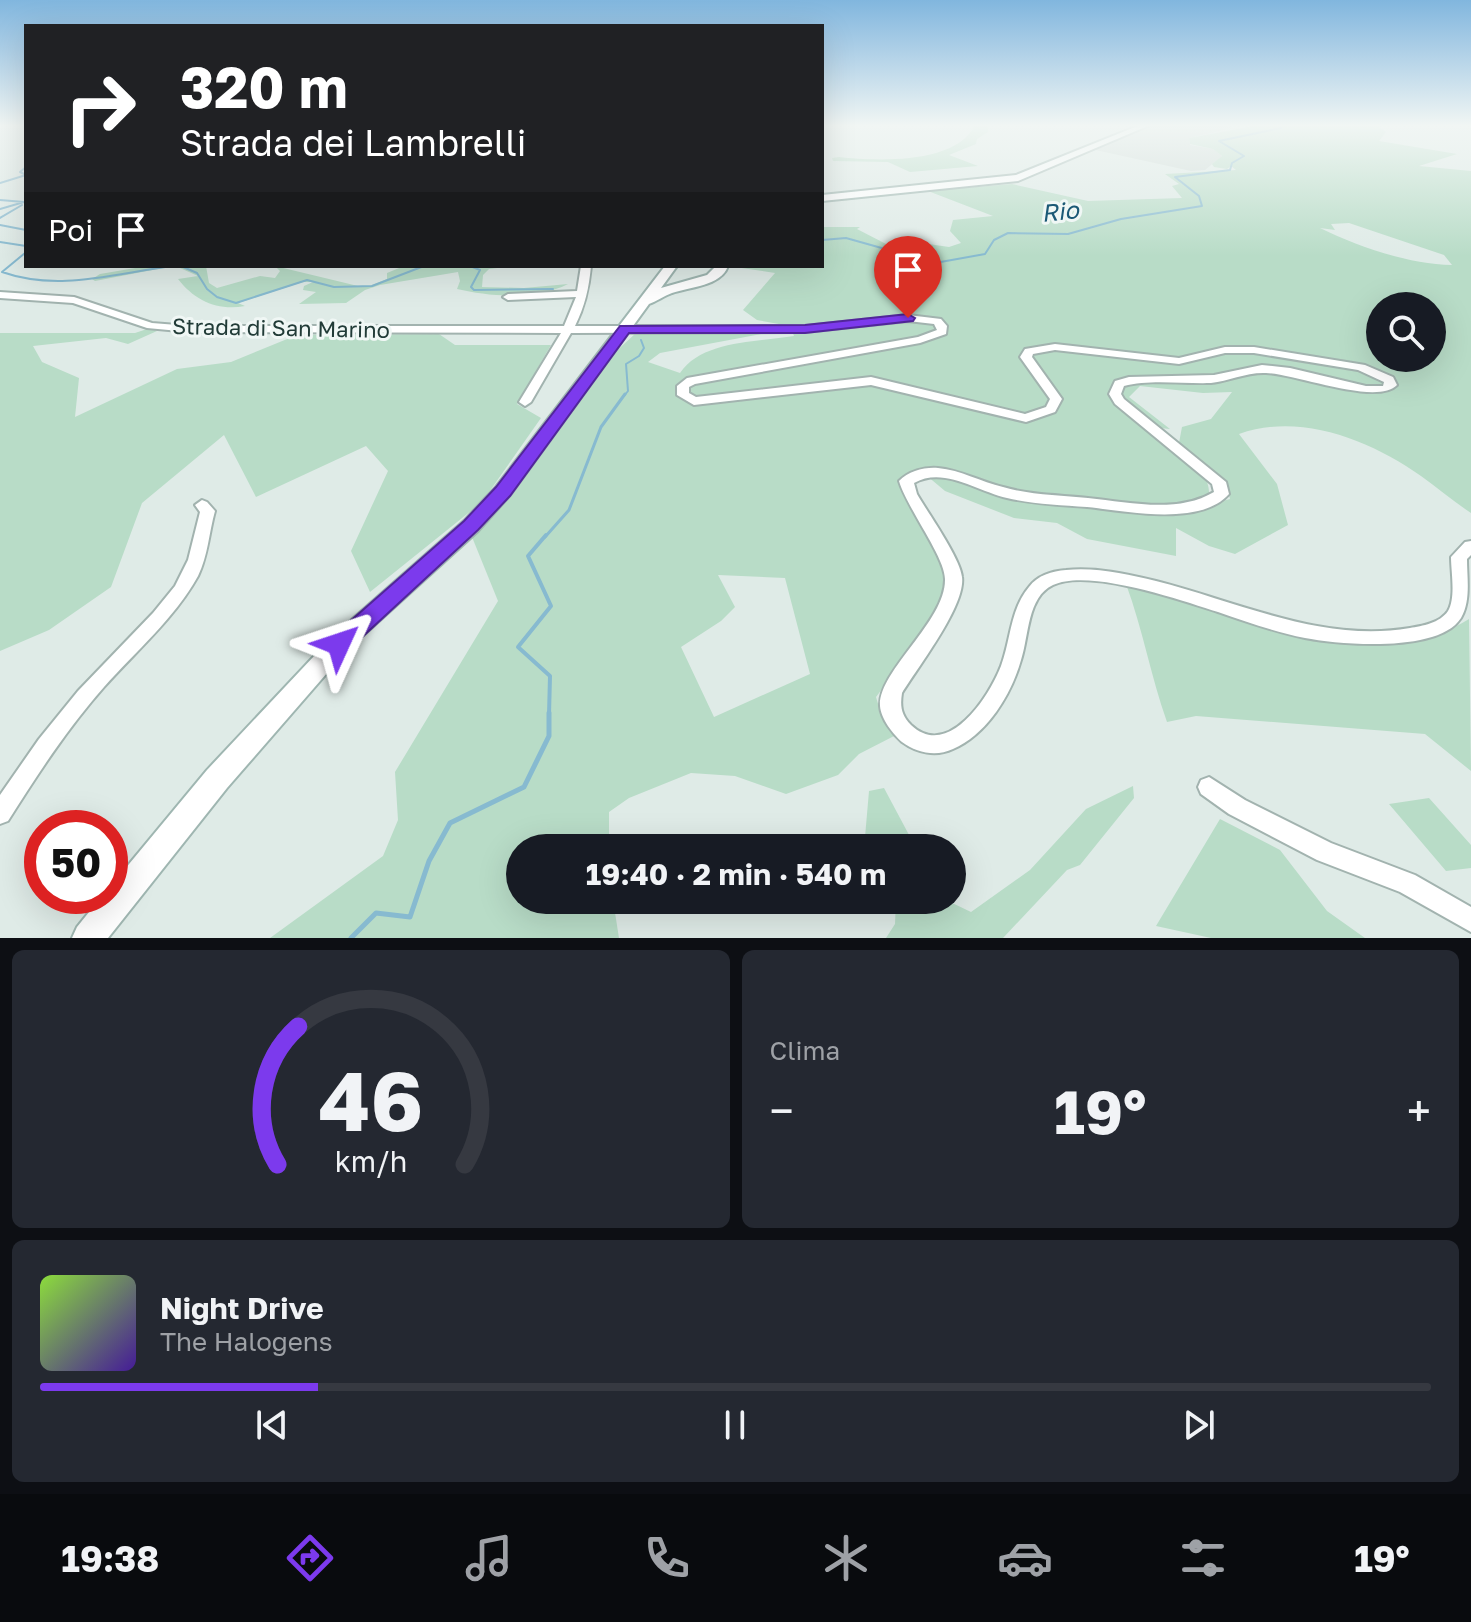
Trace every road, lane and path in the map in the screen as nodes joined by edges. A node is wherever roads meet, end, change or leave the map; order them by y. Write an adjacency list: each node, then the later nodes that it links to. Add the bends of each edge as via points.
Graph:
1 (1040, 169): 2 (main road, via 1018,178)
2 (824, 198)
3 (586, 268): 7 (street)
4 (720, 268): 6 (main road)
5 (667, 270): 6 (main road, via 665,281 672,285); 10 (main road)
6 (694, 285): 10 (main road, via 662,292)
7 (583, 294): 9 (street); 11 (street)
8 (0, 295): 11 (street, Strada di San Marino, via 74,300 169,328)
9 (508, 297)
10 (639, 308): 12 (main road)
11 (566, 329): 12 (street, Strada di San Marino); 13 (street)
12 (625, 329): 15 (street, Strada di San Marino, via 805,329 908,318 942,326 942,332 920,340 691,381 683,386 683,395 694,401 871,381 1026,418 1051,409 1056,399 1026,357 1029,351 1055,347 1179,361 1225,350 1254,350 1361,367 1389,380 1386,389 1366,390 1262,369 1214,379 1119,384 1119,401 1219,482 1222,494 1189,507 1159,510 1031,497 933,471 906,481 954,577 950,602 893,691 890,706 904,732 919,742 937,746 968,732 1009,669 1025,607 1046,580 1102,578 1189,596 1303,631 1348,637 1403,635 1442,625 1452,617 1458,607 1459,557); 19 (main road, via 503,491 339,644 217,779)
13 (525, 402)
14 (202, 505): 17 (street, via 208,511 190,575 157,621 54,733)
15 (1471, 546)
16 (1209, 787): 18 (street, via 1325,852 1407,883)
17 (0, 814)
18 (1471, 920)
19 (88, 938)

